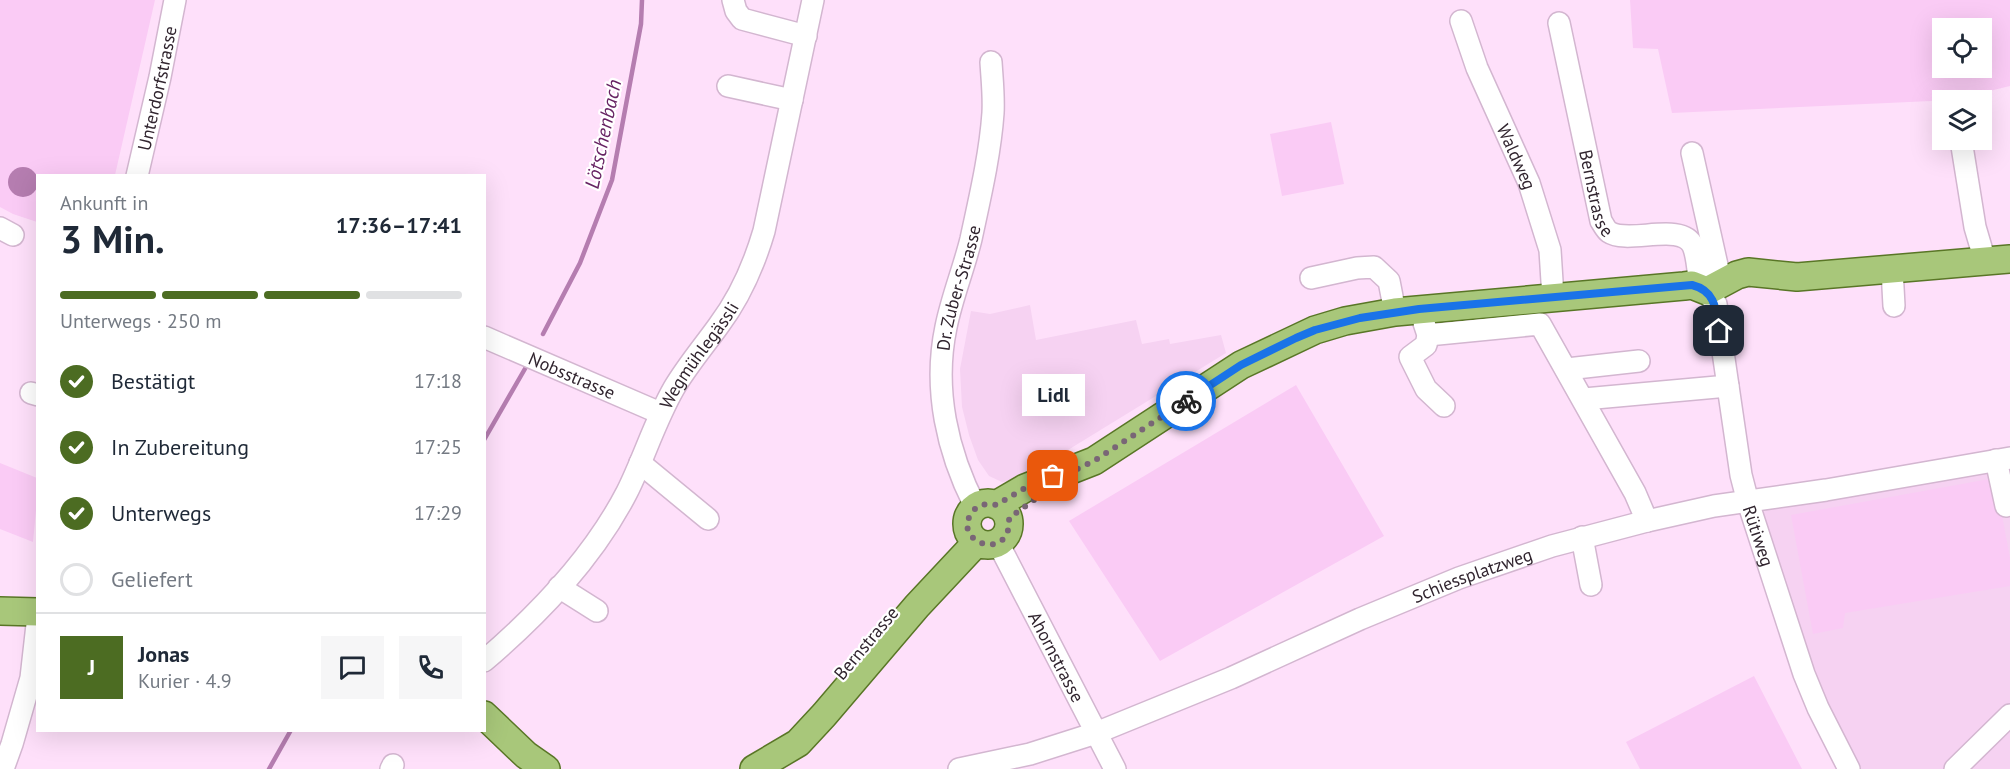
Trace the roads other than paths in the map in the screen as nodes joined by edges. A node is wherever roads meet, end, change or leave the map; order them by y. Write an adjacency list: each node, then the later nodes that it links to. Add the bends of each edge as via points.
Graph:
1 (175, 0): 12 (street, Unterdorfstrasse)
2 (733, 0): 6 (street, via 742,19)
3 (813, 0): 6 (street, Wegmühlegässli)
4 (1461, 21): 15 (street, Waldweg, via 1477,68 1529,183)
5 (1559, 23): 18 (street, Bernstrasse, via 1601,220 1609,232 1620,235 1684,237 1693,245)
6 (806, 36): 9 (street, Wegmühlegässli)
7 (992, 62): 36 (street, Dr. Zuber-Strasse, via 993,111 985,174 946,327 941,368 943,409 952,450 965,487)
8 (728, 86): 9 (street)
9 (792, 100): 29 (street, Wegmühlegässli, via 764,231 751,269 726,315)
10 (1963, 150): 14 (street, Bernstrasse, via 1975,227)
11 (1692, 153): 18 (street)
12 (136, 174)
13 (1524, 205): 15 (street, via 1536,250)
14 (1997, 260): 16 (main road, Bernstrasse)
15 (1551, 264): 19 (street, Waldweg)
16 (1892, 269): 18 (main road, Bernstrasse, via 1797,277 1748,272); 20 (street)
17 (1311, 278): 21 (street, via 1374,267 1389,281)
18 (1709, 287): 19 (main road, Bernstrasse); 26 (street, Rütiweg, via 1716,304)
19 (1553, 297): 21 (main road, Bernstrasse)
20 (1894, 306)
21 (1407, 310): 22 (street); 36 (main road, Bernstrasse, via 1345,321 1296,338 1241,365 1094,461 1025,488)
22 (1428, 335): 25 (street, via 1540,324); 28 (street, via 1423,349 1410,357 1426,389)
23 (486, 338): 29 (street, Nobsstrasse)
24 (1640, 361): 25 (street)
25 (1567, 369): 27 (street)
26 (1728, 386): 27 (street); 32 (street, Rütiweg)
27 (1584, 399): 35 (street)
28 (1444, 406)
29 (660, 413): 31 (street, Wegmühlegässli)
30 (2003, 459): 32 (street, Schiessplatzweg); 33 (street)
31 (640, 464): 34 (street); 39 (street, Wegmühlegässli, via 607,528)
32 (1748, 502): 35 (street, Schiessplatzweg); 53 (street, Rütiweg, via 1804,674)
33 (2006, 506)
34 (708, 519)
35 (1647, 521): 37 (street, Schiessplatzweg)
36 (987, 524): 47 (street, Ahornstrasse); 48 (main road, Bernstrasse, via 906,597)
37 (1582, 537): 38 (street); 47 (street, Schiessplatzweg, via 1469,574)
38 (1591, 585)
39 (559, 587): 41 (street); 44 (street, Wegmühlegässli)
40 (0, 611): 42 (main road)
41 (597, 611)
42 (36, 614)
43 (36, 632): 49 (street, via 31,678)
44 (486, 660)
45 (2010, 715): 54 (street)
46 (486, 717): 50 (main road)
47 (1096, 733): 51 (street, Schiessplatzweg, via 1030,754); 52 (street, Ahornstrasse)
48 (761, 764)
49 (3, 769)
50 (546, 769)
51 (958, 769)
52 (1115, 769)
53 (1849, 769)
54 (1955, 769)

